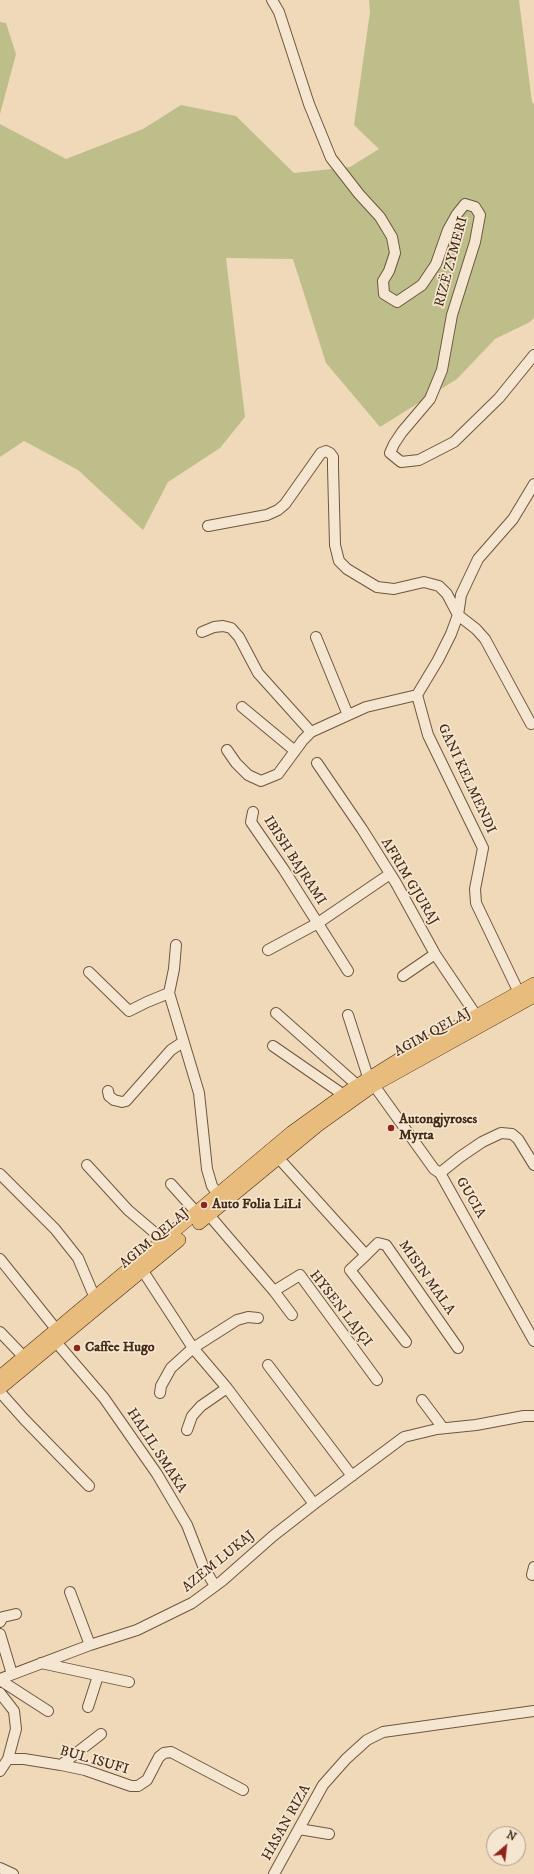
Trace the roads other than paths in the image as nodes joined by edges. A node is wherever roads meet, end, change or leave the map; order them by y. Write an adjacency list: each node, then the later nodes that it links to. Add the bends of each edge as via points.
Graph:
1 (272, 0): 2 (street, RIZË ZYMERI, via 279,12 309,104 331,158 380,217 392,237 395,253 383,281 384,294 397,302 422,285 436,264 454,219 465,204 475,207 480,215 475,242 452,315 442,370 430,399 402,432 390,453 401,462 419,460 454,442 499,398)
2 (534, 355)
3 (534, 484): 5 (street, via 513,519 478,559 461,595)
4 (208, 526): 5 (street, via 267,515 278,510 326,451 333,456 335,545 339,561 347,569 377,587 394,589 424,582 439,586 447,594)
5 (458, 615): 8 (street, via 438,660); 11 (street, via 485,639)
6 (202, 632): 12 (street, via 214,626 231,628 239,637 258,673)
7 (316, 637): 10 (street)
8 (417, 695): 10 (street, via 366,707); 27 (street, GANI KELMENDI, via 428,735 483,848 476,903)
9 (242, 707): 14 (street)
10 (348, 715): 12 (street)
11 (531, 724)
12 (311, 732): 14 (street)
13 (227, 750): 14 (street, via 248,775 261,781 278,774)
14 (295, 750)
15 (317, 763): 17 (street, AFRIM GJURAJ)
16 (253, 812): 18 (street, IBISH BAJRAMI, via 251,822)
17 (390, 874): 18 (street, IBISH BAJRAMI); 21 (street, AFRIM GJURAJ)
18 (318, 923): 20 (street, IBISH BAJRAMI); 22 (street, IBISH BAJRAMI)
19 (176, 945): 26 (street)
20 (268, 950)
21 (435, 954): 24 (street); 30 (street, AFRIM GJURAJ)
22 (348, 971)
23 (89, 972): 26 (street, via 129,1012)
24 (403, 976)
25 (534, 984): 27 (main road, AGIM QELAJ)
26 (169, 994): 31 (street)
27 (525, 997): 30 (main road, AGIM QELAJ)
28 (276, 1013): 33 (street)
29 (348, 1016): 33 (street)
30 (479, 1020): 33 (main road, AGIM QELAJ)
31 (183, 1042): 34 (street, via 171,1050 126,1101 114,1100); 42 (street, via 199,1093 207,1169 212,1186)
32 (273, 1046): 35 (street)
33 (366, 1082): 35 (main road, AGIM QELAJ); 39 (street, GUCIA, via 434,1169)
34 (108, 1091)
35 (346, 1099): 36 (main road, AGIM QELAJ, via 291,1133)
36 (275, 1154): 42 (main road, AGIM QELAJ); 45 (street)
37 (87, 1165): 44 (street, via 128,1210)
38 (534, 1165): 39 (street, via 518,1139 512,1134 501,1133 482,1142)
39 (440, 1173): 54 (street, GUCIA)
40 (0, 1174): 49 (street, via 55,1229 78,1258)
41 (171, 1184): 43 (street)
42 (221, 1199): 43 (main road, AGIM QELAJ)
43 (203, 1214): 44 (main road, AGIM QELAJ); 48 (street)
44 (168, 1243): 47 (main road, AGIM QELAJ)
45 (366, 1255): 55 (street, MISIN MALA, via 350,1270); 57 (street, MISIN MALA, via 378,1243 386,1244)
46 (0, 1259): 53 (street, HALIL SMAKA)
47 (140, 1266): 49 (main road, AGIM QELAJ); 56 (street)
48 (274, 1291): 50 (street); 61 (street, HYSEN LAJÇI, via 300,1275)
49 (96, 1303): 53 (main road, AGIM QELAJ)
50 (292, 1315)
51 (258, 1318): 56 (street, via 237,1320)
52 (0, 1332): 58 (street)
53 (58, 1336): 58 (main road, AGIM QELAJ); 62 (main road, AGIM QELAJ); 73 (street, HALIL SMAKA, via 157,1474 187,1525 203,1566)
54 (534, 1341)
55 (406, 1342)
56 (193, 1348): 63 (street); 65 (street, via 171,1368 160,1386)
57 (458, 1348)
58 (24, 1357): 60 (main road, AGIM QELAJ)
59 (268, 1365): 70 (street)
60 (0, 1377)
61 (377, 1380)
62 (0, 1388)
63 (227, 1388): 69 (street, via 201,1406 192,1416); 72 (street)
64 (0, 1392): 71 (street)
65 (160, 1393)
66 (422, 1400): 68 (street)
67 (534, 1416): 68 (street, AZEM LUKAJ)
68 (443, 1428): 70 (street, AZEM LUKAJ, via 404,1437)
69 (187, 1430)
70 (352, 1476): 72 (street, AZEM LUKAJ)
71 (89, 1486)
72 (314, 1504): 73 (street, AZEM LUKAJ)
73 (215, 1586): 78 (street, AZEM LUKAJ, via 192,1603 167,1616 137,1630)
74 (70, 1592): 78 (street)
75 (16, 1614): 76 (street, via 3,1617)
76 (0, 1622)
77 (0, 1634): 80 (street)
78 (90, 1645): 79 (street, AZEM LUKAJ)
79 (41, 1663): 80 (street, AZEM LUKAJ); 81 (street)
80 (12, 1674): 82 (street, AZEM LUKAJ)
81 (98, 1676): 83 (street); 85 (street)
82 (0, 1679): 86 (street, AZEM LUKAJ)
83 (129, 1682)
84 (0, 1693): 89 (street, via 14,1711 16,1718 16,1729)
85 (88, 1707)
86 (48, 1710)
87 (534, 1710): 93 (street, HASAN RIZA, via 383,1732 367,1740 323,1785)
88 (101, 1734): 90 (street)
89 (8, 1759): 90 (street, BUL ISUFI); 91 (street)
90 (61, 1765): 92 (street, BUL ISUFI, via 138,1786 147,1780 159,1757 171,1752)
91 (0, 1772)
92 (243, 1790)
93 (299, 1829): 94 (street); 96 (street, HASAN RIZA)
94 (329, 1834)
95 (0, 1868): 97 (street)
96 (278, 1873)
97 (13, 1874)

